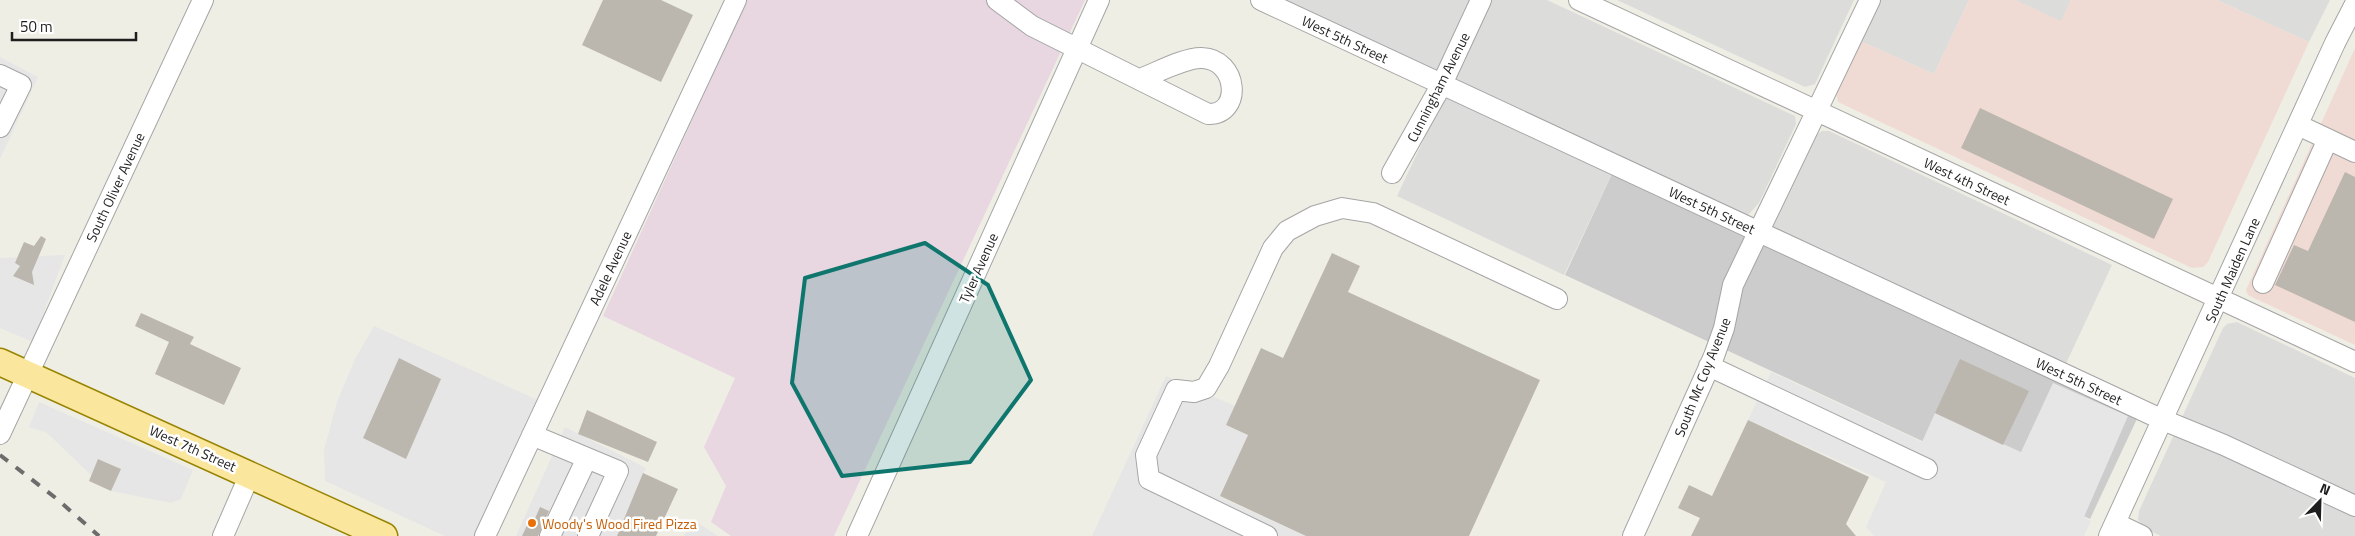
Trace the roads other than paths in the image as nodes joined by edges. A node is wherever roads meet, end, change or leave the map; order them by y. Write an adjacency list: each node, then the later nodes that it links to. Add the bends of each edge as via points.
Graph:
1 (203, 0): 27 (street, South Oliver Avenue)
2 (736, 0): 30 (street, Adele Avenue)
3 (997, 0): 10 (street, via 1032,26)
4 (1099, 0): 10 (street, Tyler Avenue)
5 (1260, 0): 13 (street, West 5th Street)
6 (1482, 0): 13 (street, Cunningham Avenue)
7 (1579, 0): 14 (street, West 4th Street)
8 (1870, 0): 14 (street, South Mc Coy Avenue)
9 (2355, 4): 15 (street, South Maiden Lane)
10 (1077, 48): 12 (street); 41 (street, Tyler Avenue)
11 (0, 75): 16 (street, via 21,85)
12 (1140, 79)
13 (1442, 84): 19 (street, Cunningham Avenue); 20 (street, West 5th Street)
14 (1816, 110): 20 (street, South Mc Coy Avenue); 23 (street, West 4th Street)
15 (2298, 124): 17 (street); 23 (street, South Maiden Lane)
16 (0, 127)
17 (2328, 139): 18 (street); 21 (street)
18 (2355, 152)
19 (1392, 173)
20 (1757, 232): 26 (street, South Mc Coy Avenue, via 1733,285 1724,328); 28 (street, West 5th Street)
21 (2264, 283)
22 (1557, 299): 42 (street, via 1373,213 1342,208 1314,216 1287,231 1273,248 1206,388 1194,392 1176,390 1146,455 1149,479)
23 (2219, 299): 25 (street, West 4th Street); 28 (street, South Maiden Lane)
24 (0, 362): 27 (main road, West 7th Street)
25 (2355, 362)
26 (1709, 366): 32 (street); 43 (street, South Mc Coy Avenue)
27 (28, 374): 29 (street, South Oliver Avenue); 33 (main road, West 7th Street)
28 (2163, 420): 34 (street, West 5th Street); 35 (street, South Maiden Lane)
29 (0, 434)
30 (532, 435): 31 (street); 38 (street, Adele Avenue)
31 (588, 458): 39 (street); 40 (street, via 618,471)
32 (1927, 469)
33 (250, 474): 36 (street); 37 (main road, West 7th Street)
34 (2355, 506)
35 (2112, 530): 44 (street)
36 (223, 536)
37 (384, 536)
38 (485, 536)
39 (550, 536)
40 (588, 536)
41 (858, 536)
42 (1267, 536)
43 (1634, 536)
44 (2142, 536)

